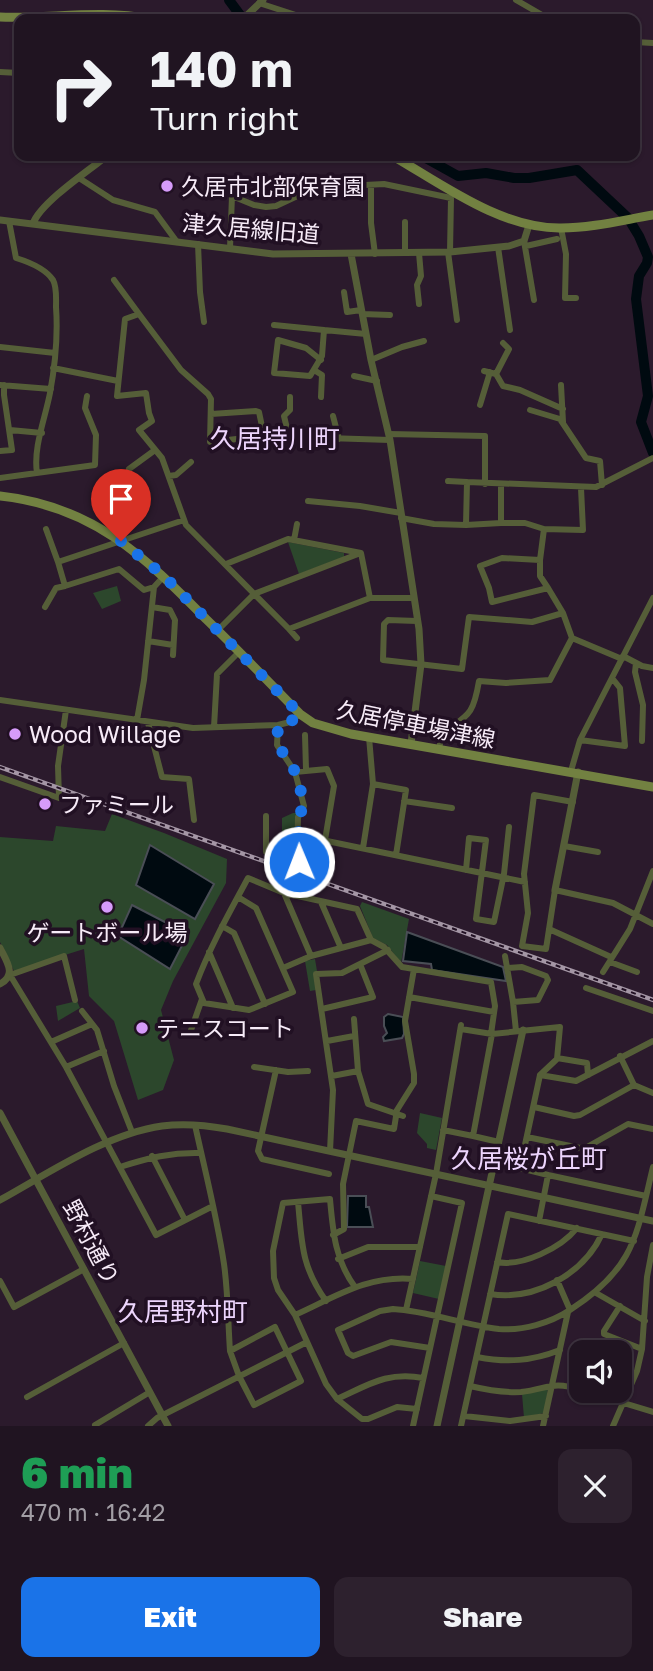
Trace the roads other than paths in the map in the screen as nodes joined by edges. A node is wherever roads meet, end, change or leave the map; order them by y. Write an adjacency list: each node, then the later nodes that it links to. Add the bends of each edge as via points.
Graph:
1 (516, 0): 5 (street)
2 (261, 1): 3 (street); 4 (street)
3 (248, 14)
4 (295, 14)
5 (541, 14)
6 (101, 161): 8 (street)
7 (401, 161): 10 (main road)
8 (79, 178): 15 (street, via 39,212); 19 (street, via 113,200 155,212)
9 (371, 186): 10 (street); 23 (street, via 327,187 276,206 254,205 232,196); 28 (street)
10 (453, 194): 16 (main road); 24 (street)
11 (649, 215): 17 (main road)
12 (0, 220): 13 (street, 津久居線旧道)
13 (9, 222): 15 (street, 津久居線旧道); 46 (street, via 16,258 40,269 54,284)
14 (405, 222): 25 (street)
15 (33, 224): 19 (street, 津久居線旧道)
16 (529, 225): 17 (main road); 20 (street)
17 (561, 228): 31 (street, via 566,254 565,298)
18 (557, 239): 20 (street)
19 (177, 242): 21 (street, 津久居線旧道)
20 (525, 243): 22 (street, 津久居線旧道); 32 (street)
21 (198, 244): 23 (street, 津久居線旧道); 38 (street)
22 (498, 247): 24 (street, 津久居線旧道); 41 (street)
23 (230, 248): 27 (street, 津久居線旧道, via 273,254)
24 (449, 252): 26 (street, 津久居線旧道); 37 (street)
25 (405, 253): 26 (street, 津久居線旧道); 28 (street, 津久居線旧道)
26 (419, 253): 33 (street)
27 (351, 254): 28 (street, 津久居線旧道); 34 (street)
28 (375, 254)
29 (114, 280): 35 (street)
30 (344, 292): 34 (street, via 347,312)
31 (576, 299)
32 (534, 300)
33 (419, 304)
34 (362, 312): 36 (street); 42 (street)
35 (139, 314): 53 (street, via 125,319); 66 (street, via 181,370 208,394)
36 (390, 315)
37 (457, 320)
38 (204, 322)
39 (274, 325): 40 (street)
40 (324, 330): 42 (street); 47 (street)
41 (510, 330)
42 (366, 334): 48 (street)
43 (424, 341): 48 (street)
44 (503, 343): 51 (street, via 509,349)
45 (0, 347): 46 (street)
46 (55, 353): 49 (street)
47 (321, 360): 50 (street); 50 (street, via 306,348 278,340 274,373 310,376)
48 (371, 360): 54 (street)
49 (53, 369): 53 (street); 57 (street)
50 (314, 370): 60 (street, via 323,374)
51 (490, 372): 61 (street); 62 (street, via 503,386)
52 (354, 376): 54 (street)
53 (118, 381): 75 (street, via 117,396 146,393 152,421 139,430)
54 (377, 381): 73 (street)
55 (2, 385): 57 (street); 69 (street)
56 (561, 386): 62 (street)
57 (51, 389): 70 (street)
58 (87, 396): 80 (street, via 85,408 96,435 95,465)
59 (290, 397): 72 (street, via 290,410 284,416)
60 (321, 397)
61 (480, 405)
62 (564, 409): 68 (street)
63 (530, 410): 68 (street)
64 (267, 411): 65 (street)
65 (258, 412): 66 (street); 71 (street)
66 (211, 414): 71 (street, via 210,442)
67 (333, 416): 74 (street)
68 (563, 423): 87 (street, via 586,458 600,461)
69 (10, 430): 70 (street); 76 (street, via 12,450)
70 (42, 433): 80 (street)
71 (264, 436): 72 (street)
72 (289, 437): 74 (street)
73 (390, 437): 74 (street); 85 (street, via 485,436); 91 (street)
74 (339, 439)
75 (155, 450): 79 (street); 81 (street)
76 (0, 451)
77 (650, 460): 87 (street)
78 (191, 462): 81 (street)
79 (129, 469)
80 (37, 473): 82 (street)
81 (169, 476): 92 (street)
82 (0, 478)
83 (448, 481): 84 (street)
84 (467, 482): 85 (street); 95 (street)
85 (485, 484): 86 (street)
86 (501, 485): 88 (street); 93 (street)
87 (601, 485): 88 (street)
88 (582, 488): 97 (street, via 583,530)
89 (0, 496): 99 (main road, 久居停車場津線, via 64,511)
90 (308, 501): 91 (street)
91 (401, 515): 95 (street, via 433,524); 110 (street)
92 (184, 520): 99 (street); 103 (street)
93 (501, 523): 95 (street); 97 (street)
94 (297, 524): 98 (street)
95 (466, 525)
96 (46, 529): 102 (street)
97 (544, 529): 101 (street)
98 (294, 540): 100 (street); 103 (street)
99 (121, 541): 102 (street); 104 (main road, 久居停車場津線)
100 (361, 553): 108 (street); 109 (street)
101 (540, 560): 107 (street, via 540,576); 107 (street, via 502,558 480,566 492,602)
102 (58, 562): 105 (street)
103 (226, 564): 108 (street)
104 (164, 576): 106 (street); 117 (main road, 久居停車場津線)
105 (65, 586): 106 (street, via 118,569 145,590); 112 (street, via 56,588)
106 (154, 587): 113 (street)
107 (548, 589): 114 (street)
108 (254, 594): 116 (street); 117 (street)
109 (370, 598): 110 (street); 116 (street)
110 (413, 598): 115 (street)
111 (653, 599): 124 (street)
112 (45, 607)
113 (152, 607): 120 (street); 121 (street, via 170,610 175,620)
114 (563, 613): 119 (street); 126 (street, via 532,622 469,617 463,669)
115 (417, 621): 126 (street); 126 (street, via 388,620 384,624 383,660)
116 (289, 629): 118 (street)
117 (218, 630): 122 (main road, 久居停車場津線)
118 (297, 638)
119 (572, 638): 124 (street); 141 (street, via 550,680 479,681 475,706 463,722 442,734)
120 (148, 641): 121 (street); 132 (street)
121 (173, 645): 123 (street)
122 (239, 652): 131 (main road, 久居停車場津線); 135 (street, via 217,674)
123 (173, 655)
124 (622, 657): 125 (street); 128 (street)
125 (636, 663): 127 (street); 139 (street, via 643,705)
126 (421, 664): 140 (street)
127 (653, 668)
128 (612, 678): 138 (street); 138 (street, via 620,688 625,746)
129 (0, 700): 130 (street)
130 (66, 710): 132 (street); 145 (street, via 58,766 59,799)
131 (300, 714): 134 (street); 137 (main road, 久居停車場津線, via 313,723)
132 (137, 720): 133 (street)
133 (148, 723): 135 (street); 152 (street, via 162,777 189,779)
134 (278, 725): 135 (street); 143 (street, via 277,745)
135 (214, 727)
136 (306, 735): 142 (street)
137 (369, 737): 140 (main road, 久居停車場津線); 146 (street)
138 (580, 740): 144 (street)
139 (642, 741)
140 (411, 744): 141 (main road, 久居停車場津線)
141 (439, 748): 144 (main road, 久居停車場津線)
142 (306, 769): 143 (street); 155 (street, via 327,769 334,786)
143 (295, 772): 154 (street, via 304,806 298,817)
144 (575, 772): 147 (main road, 久居停車場津線); 149 (street)
145 (0, 777)
146 (373, 784): 148 (street, via 406,790); 157 (street)
147 (653, 787)
148 (404, 801): 150 (street); 159 (street)
149 (573, 802): 156 (street); 164 (street, via 534,795)
150 (452, 808)
151 (266, 816): 154 (street, via 266,852 295,865 299,862)
152 (194, 820)
153 (509, 827): 163 (street)
154 (299, 835): 155 (street)
155 (325, 840): 157 (street)
156 (564, 846): 158 (street); 165 (street)
157 (363, 848): 159 (street)
158 (597, 852)
159 (396, 855): 160 (street)
160 (466, 870): 162 (street); 162 (street, via 469,838 486,840)
161 (653, 870): 169 (street)
162 (482, 873): 163 (street); 163 (street, via 476,919 494,922)
163 (503, 877): 164 (street)
164 (524, 882): 172 (street, via 528,913 522,946 546,949)
165 (555, 890): 169 (street, via 605,900); 172 (street)
166 (284, 893): 167 (street, via 248,878); 168 (street); 181 (street)
167 (237, 897): 171 (street); 184 (street, via 256,908)
168 (321, 902): 174 (street, via 358,909); 177 (street)
169 (637, 915): 170 (street); 182 (street)
170 (653, 924)
171 (222, 926): 179 (street); 196 (street, via 234,933)
172 (549, 929): 175 (street)
173 (589, 937): 175 (street)
174 (371, 940): 177 (street); 178 (street)
175 (586, 945): 182 (street)
176 (0, 948): 189 (street)
177 (341, 948): 181 (street)
178 (388, 950): 183 (street); 186 (street, via 400,966)
179 (208, 952): 193 (street, via 196,984); 197 (street)
180 (505, 956): 185 (street)
181 (311, 957): 184 (street)
182 (611, 959): 187 (street); 188 (street)
183 (360, 964): 198 (street, via 342,972 316,974); 198 (street, via 373,997)
184 (283, 968): 196 (street, via 293,992)
185 (506, 968): 195 (street); 195 (street, via 522,967 548,980 538,1000)
186 (414, 969): 192 (street); 200 (street, via 491,982)
187 (603, 972)
188 (637, 972)
189 (10, 975): 190 (street); 194 (street, via 64,956); 210 (street)
190 (0, 984)
191 (586, 988): 201 (street)
192 (409, 997): 200 (street); 226 (street, via 405,1027 415,1079)
193 (202, 999): 197 (street); 205 (street)
194 (75, 1000)
195 (513, 1002): 204 (street)
196 (265, 1004): 197 (street, via 249,1010)
197 (233, 1008)
198 (322, 1009): 208 (street)
199 (82, 1011): 203 (street)
200 (494, 1012): 206 (street)
201 (653, 1012)
202 (354, 1019): 207 (street)
203 (92, 1024): 210 (street); 211 (street)
204 (519, 1031): 206 (street); 213 (street, via 561,1027); 235 (street)
205 (190, 1033)
206 (491, 1034): 229 (street, via 461,1027); 232 (street)
207 (354, 1036): 208 (street); 218 (street)
208 (327, 1041): 221 (street)
209 (653, 1041): 212 (street)
210 (51, 1042): 214 (street)
211 (104, 1051): 214 (street); 230 (street)
212 (620, 1056): 219 (street); 222 (street)
213 (557, 1058): 219 (street, via 587,1063); 220 (street)
214 (66, 1067): 234 (street)
215 (254, 1067): 216 (street)
216 (276, 1070): 217 (street); 231 (street)
217 (308, 1071)
218 (358, 1071): 221 (street); 226 (street, via 368,1104)
219 (589, 1074): 220 (street, via 572,1081)
220 (540, 1075): 224 (street)
221 (332, 1076): 236 (street)
222 (634, 1085): 223 (street); 224 (street, via 580,1115)
223 (653, 1093)
224 (534, 1107): 233 (street)
225 (0, 1113): 245 (street, 野村通り)
226 (400, 1115): 238 (street, via 394,1129 356,1121)
227 (195, 1125): 230 (street); 231 (street); 237 (street)
228 (653, 1129): 233 (street, via 628,1124 580,1148)
229 (443, 1130): 232 (street); 243 (street)
230 (132, 1132): 234 (street)
231 (262, 1136): 236 (street); 242 (street, via 258,1151 262,1159)
232 (473, 1136): 235 (street)
233 (527, 1137): 244 (street, via 520,1168)
234 (106, 1142): 240 (street); 245 (street)
235 (499, 1142): 246 (street)
236 (330, 1151): 238 (street)
237 (201, 1153): 239 (street); 252 (street)
238 (349, 1155): 243 (street); 259 (street, via 343,1184 344,1229)
239 (152, 1156): 240 (street); 254 (street)
240 (120, 1167): 254 (street, via 156,1235)
241 (653, 1167): 248 (street)
242 (329, 1174)
243 (436, 1174): 246 (street); 247 (street)
244 (548, 1175): 248 (street); 249 (street)
245 (36, 1180): 250 (street); 265 (street, 野村通り)
246 (489, 1186): 249 (street); 280 (street)
247 (431, 1196): 262 (street); 278 (street, via 462,1203)
248 (646, 1196): 253 (street)
249 (543, 1198): 253 (street); 255 (street)
250 (0, 1200)
251 (298, 1202): 259 (street, via 330,1199); 272 (street, via 304,1259); 277 (street, via 283,1203 272,1263 278,1290)
252 (213, 1206): 254 (street); 289 (street, via 224,1264)
253 (641, 1219): 256 (street); 260 (street)
254 (185, 1220)
255 (538, 1220): 257 (street); 264 (street, via 508,1214)
256 (653, 1221)
257 (577, 1228): 258 (street); 264 (street, via 526,1261)
258 (602, 1234): 260 (street); 267 (street, via 589,1256)
259 (333, 1235): 263 (street)
260 (634, 1241): 270 (street)
261 (653, 1245): 276 (street, via 647,1277)
262 (420, 1247): 263 (street, via 368,1247); 266 (street)
263 (338, 1259): 269 (street)
264 (497, 1262): 271 (street)
265 (84, 1269): 268 (street, via 14,1307); 285 (street, 野村通り)
266 (413, 1279): 269 (street, via 389,1277); 274 (street)
267 (557, 1280): 271 (street, via 522,1295); 275 (street)
268 (0, 1281)
269 (355, 1287): 272 (street)
270 (596, 1293): 273 (street); 275 (street)
271 (490, 1294): 281 (street)
272 (326, 1301): 277 (street)
273 (620, 1306): 279 (street); 287 (street, via 604,1334)
274 (406, 1310): 278 (street); 286 (street, via 384,1310 338,1330 348,1353 356,1356 396,1341)
275 (569, 1311): 281 (street, via 522,1328); 288 (street)
276 (649, 1312): 279 (street)
277 (295, 1315): 284 (street)
278 (438, 1316): 280 (street); 286 (street)
279 (645, 1321): 282 (street)
280 (460, 1322): 281 (street); 313 (street)
281 (483, 1326): 291 (street)
282 (645, 1330): 283 (street); 287 (street)
283 (653, 1332)
284 (307, 1342): 290 (street); 300 (street)
285 (124, 1343): 298 (street, 野村通り); 299 (street)
286 (430, 1348): 293 (street)
287 (642, 1349): 294 (street)
288 (560, 1350): 291 (street, via 521,1361); 295 (street)
289 (230, 1351): 290 (street, via 275,1327); 292 (street)
290 (287, 1352): 292 (street); 292 (street, via 301,1381 254,1405)
291 (477, 1357): 296 (street)
292 (236, 1378): 304 (street)
293 (424, 1378): 300 (street, via 387,1377); 302 (street)
294 (632, 1382)
295 (553, 1384): 296 (street, via 518,1392); 297 (street); 307 (street)
296 (470, 1386): 306 (street)
297 (569, 1388)
298 (150, 1392): 304 (street, 野村通り); 308 (street)
299 (27, 1397)
300 (337, 1399): 305 (street, via 359,1418)
301 (623, 1403): 303 (street); 316 (street)
302 (417, 1409): 305 (street, via 397,1407); 312 (street)
303 (653, 1412)
304 (162, 1415): 310 (street); 311 (street, 野村通り)
305 (375, 1416): 309 (street)
306 (464, 1416): 307 (street, via 510,1421); 314 (street)
307 (545, 1416): 315 (street)
308 (95, 1425)
309 (377, 1425)
310 (148, 1426)
311 (168, 1426)
312 (413, 1426)
313 (437, 1426)
314 (461, 1426)
315 (543, 1426)
316 (613, 1426)

